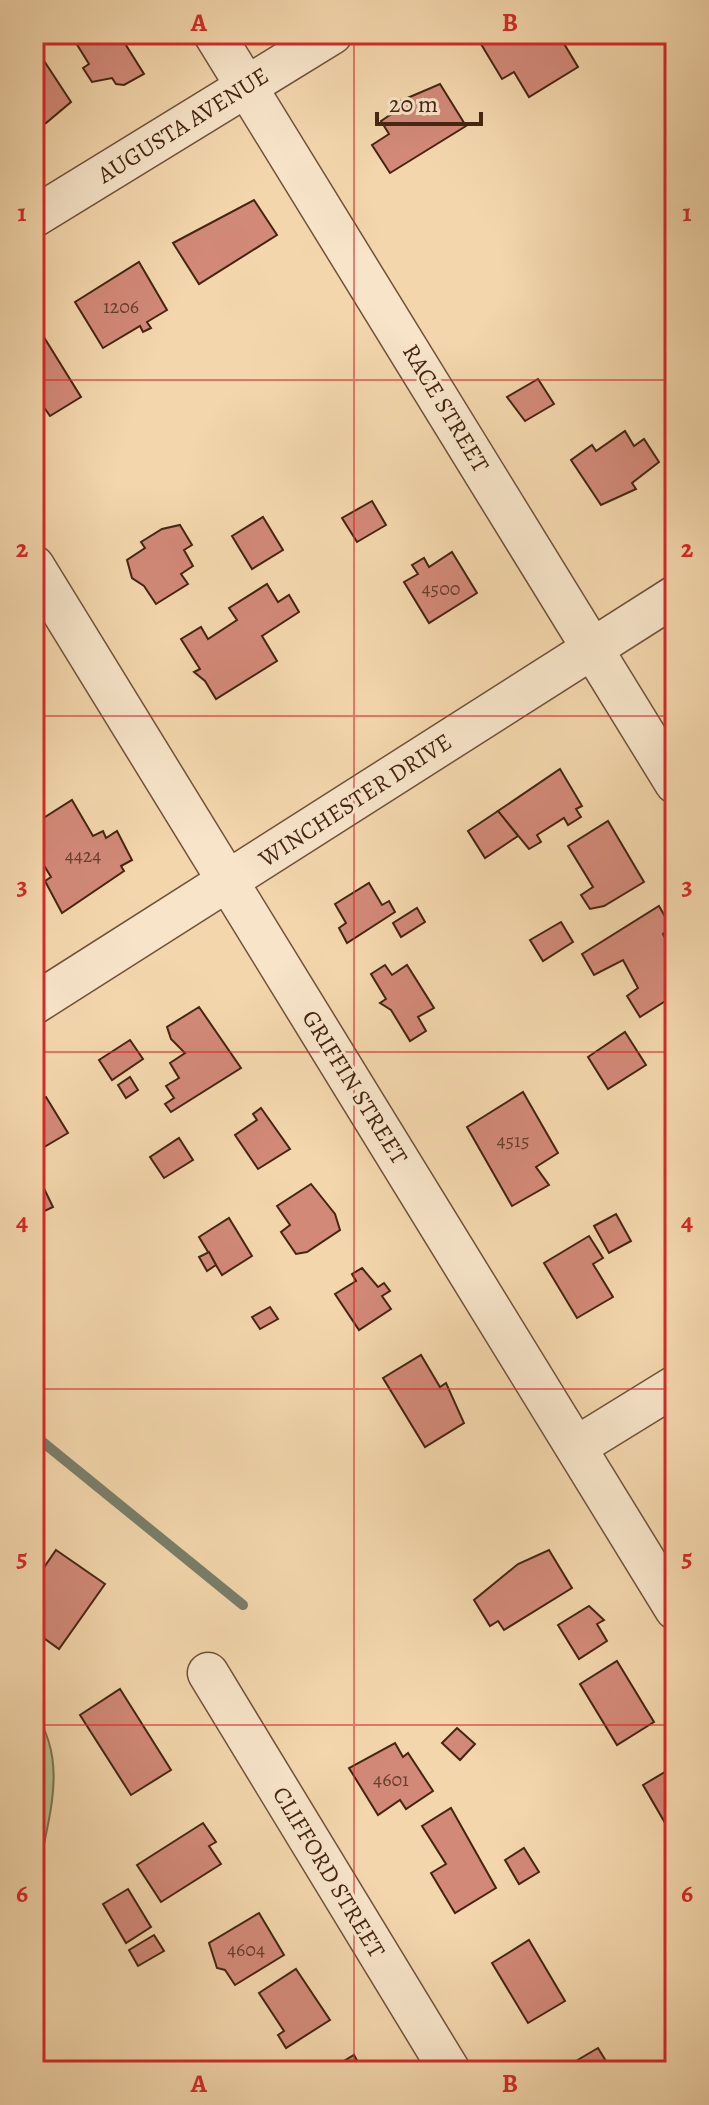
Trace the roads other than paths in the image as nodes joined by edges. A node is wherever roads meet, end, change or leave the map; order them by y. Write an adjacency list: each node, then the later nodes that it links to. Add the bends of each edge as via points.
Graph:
1 (214, 34): 3 (street, RACE STREET)
2 (332, 34): 3 (street, AUGUSTA AVENUE)
3 (246, 86): 4 (street, AUGUSTA AVENUE); 7 (street, RACE STREET)
4 (34, 217)
5 (34, 566): 9 (street, GRIFFIN STREET)
6 (675, 596): 7 (street, WINCHESTER DRIVE)
7 (592, 649): 8 (street, RACE STREET); 9 (street, WINCHESTER DRIVE)
8 (675, 783)
9 (228, 881): 10 (street, WINCHESTER DRIVE); 12 (street, GRIFFIN STREET)
10 (34, 1004)
11 (675, 1386): 12 (street)
12 (576, 1447): 13 (street, GRIFFIN STREET)
13 (675, 1609)
14 (208, 1673): 15 (street, CLIFFORD STREET)
15 (450, 2071)

